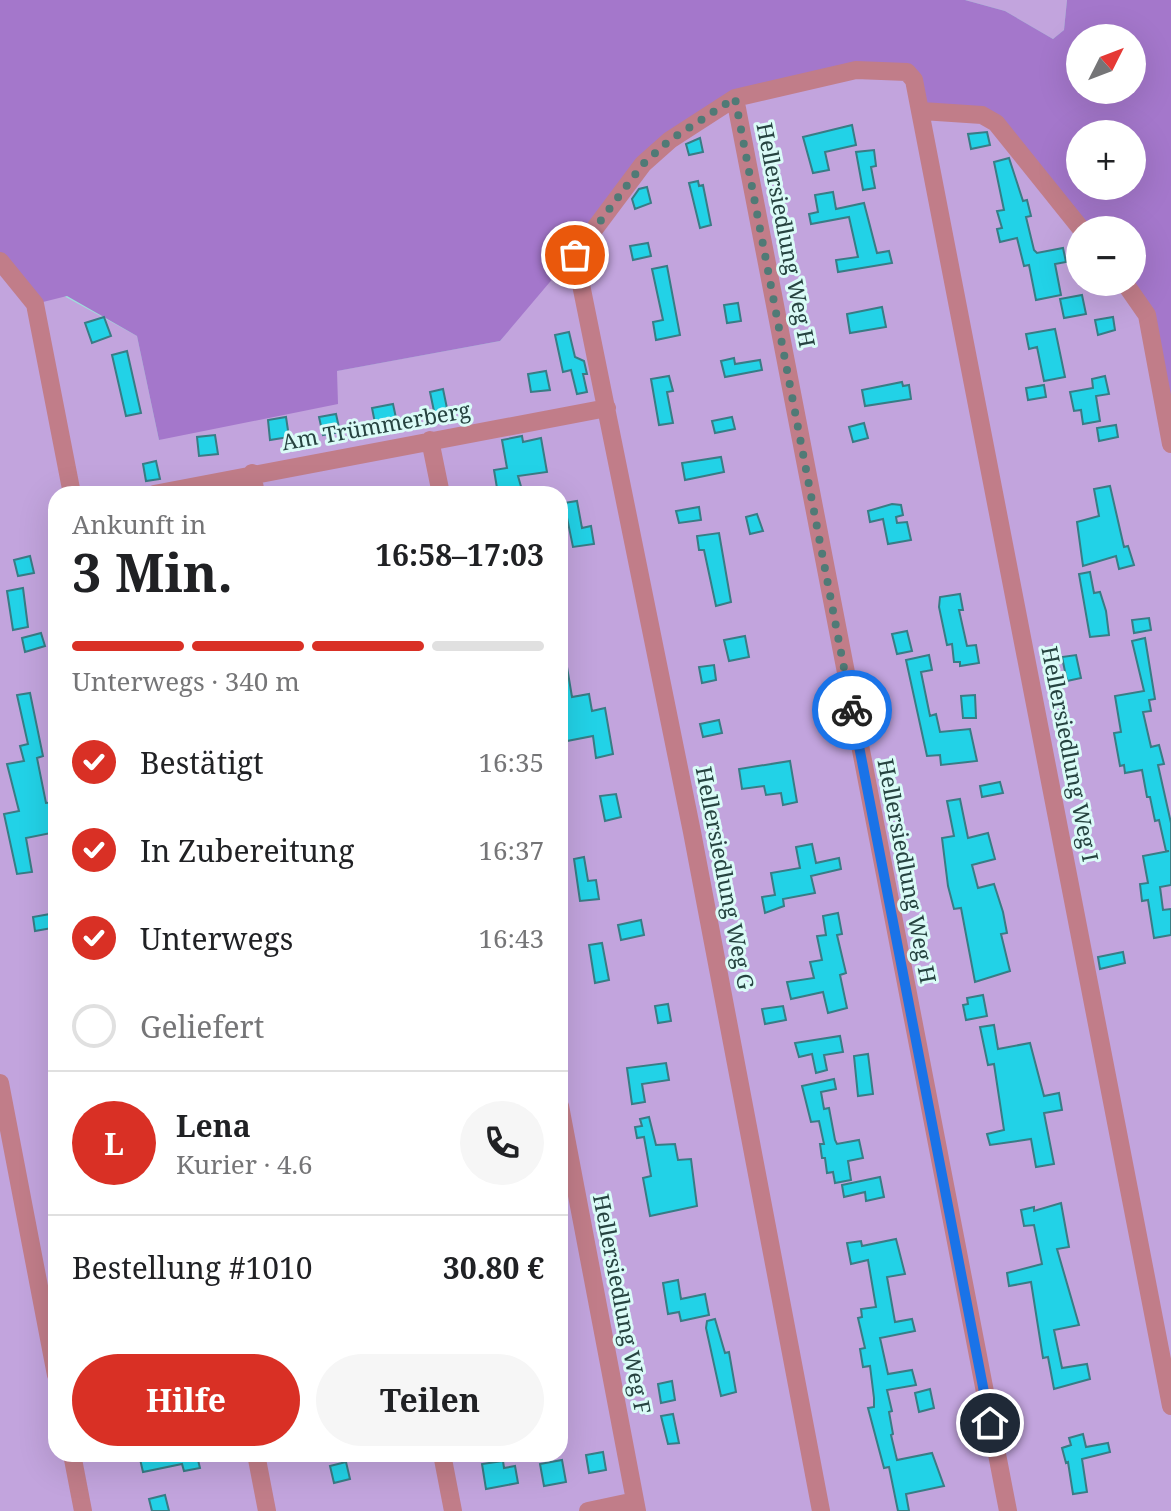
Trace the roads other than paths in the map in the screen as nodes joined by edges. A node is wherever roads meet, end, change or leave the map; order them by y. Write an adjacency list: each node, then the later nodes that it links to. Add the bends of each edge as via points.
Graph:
1 (735, 98): 2 (lane, via 856,70 907,72); 6 (lane, Hellersiedlung Weg G, via 643,164 575,255); 27 (lane, Hellersiedlung Weg H)
2 (922, 111): 3 (lane, via 982,115 996,123); 17 (lane, Hellersiedlung Weg I)
3 (1071, 216)
4 (0, 261): 10 (lane, via 35,304)
5 (1134, 296): 8 (lane, via 1147,315)
6 (607, 408): 7 (lane, Am Trümmerberg); 26 (lane, Hellersiedlung Weg G)
7 (430, 440): 9 (lane, Am Trümmerberg); 13 (lane)
8 (1171, 444)
9 (252, 473): 11 (lane, Am Trümmerberg); 12 (lane)
10 (70, 486)
11 (191, 486)
12 (254, 486)
13 (439, 486)
14 (0, 1083): 16 (lane)
15 (568, 1148): 21 (lane, Hellersiedlung Weg F)
16 (48, 1333)
17 (1171, 1406)
18 (74, 1462): 22 (lane)
19 (258, 1462): 23 (lane)
20 (444, 1462): 24 (lane)
21 (636, 1506): 25 (lane)
22 (83, 1511)
23 (267, 1511)
24 (453, 1511)
25 (588, 1511)
26 (821, 1511)
27 (1008, 1511)

